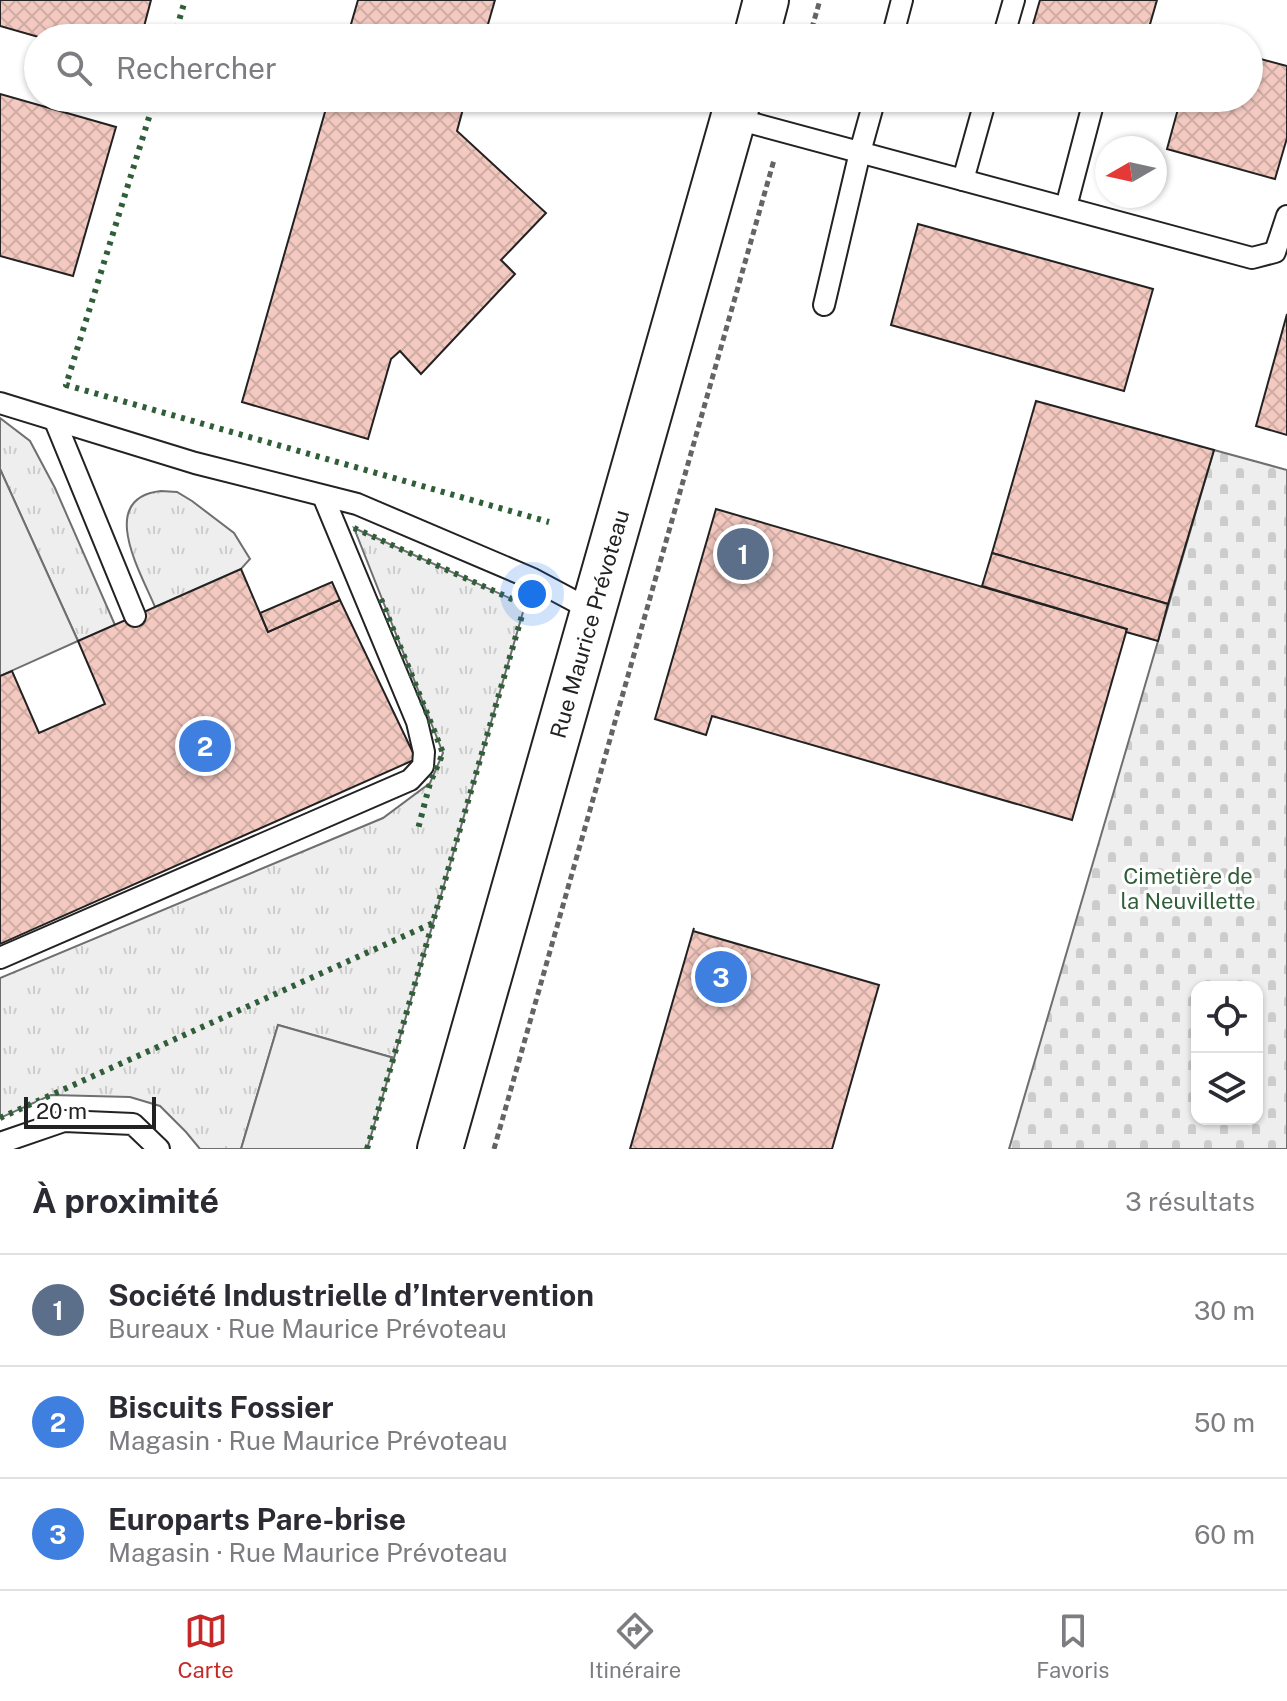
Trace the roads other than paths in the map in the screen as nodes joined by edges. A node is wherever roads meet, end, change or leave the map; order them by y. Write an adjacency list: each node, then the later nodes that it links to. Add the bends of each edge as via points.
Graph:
1 (766, 0): 4 (street)
2 (902, 0): 5 (lane)
3 (1014, 0): 6 (lane)
4 (760, 24)
5 (896, 24)
6 (1007, 24)
7 (735, 112): 20 (street, Rue Maurice Prévoteau)
8 (745, 112): 12 (lane, via 783,130)
9 (871, 112): 12 (lane)
10 (982, 112): 13 (lane)
11 (1091, 112): 14 (lane)
12 (860, 152): 13 (lane); 16 (lane)
13 (963, 180): 14 (lane)
14 (1066, 207): 15 (lane, via 1252,258 1275,252)
15 (1287, 216)
16 (824, 305)
17 (0, 403): 18 (lane)
18 (55, 421): 19 (lane); 21 (lane)
19 (323, 496): 20 (lane, via 357,504 533,579); 22 (lane, via 417,722 423,766 410,780)
20 (593, 611): 25 (street, Rue Maurice Prévoteau)
21 (135, 616)
22 (0, 958)
23 (0, 1143): 24 (lane, via 64,1121 133,1124)
24 (159, 1149)
25 (440, 1149)

